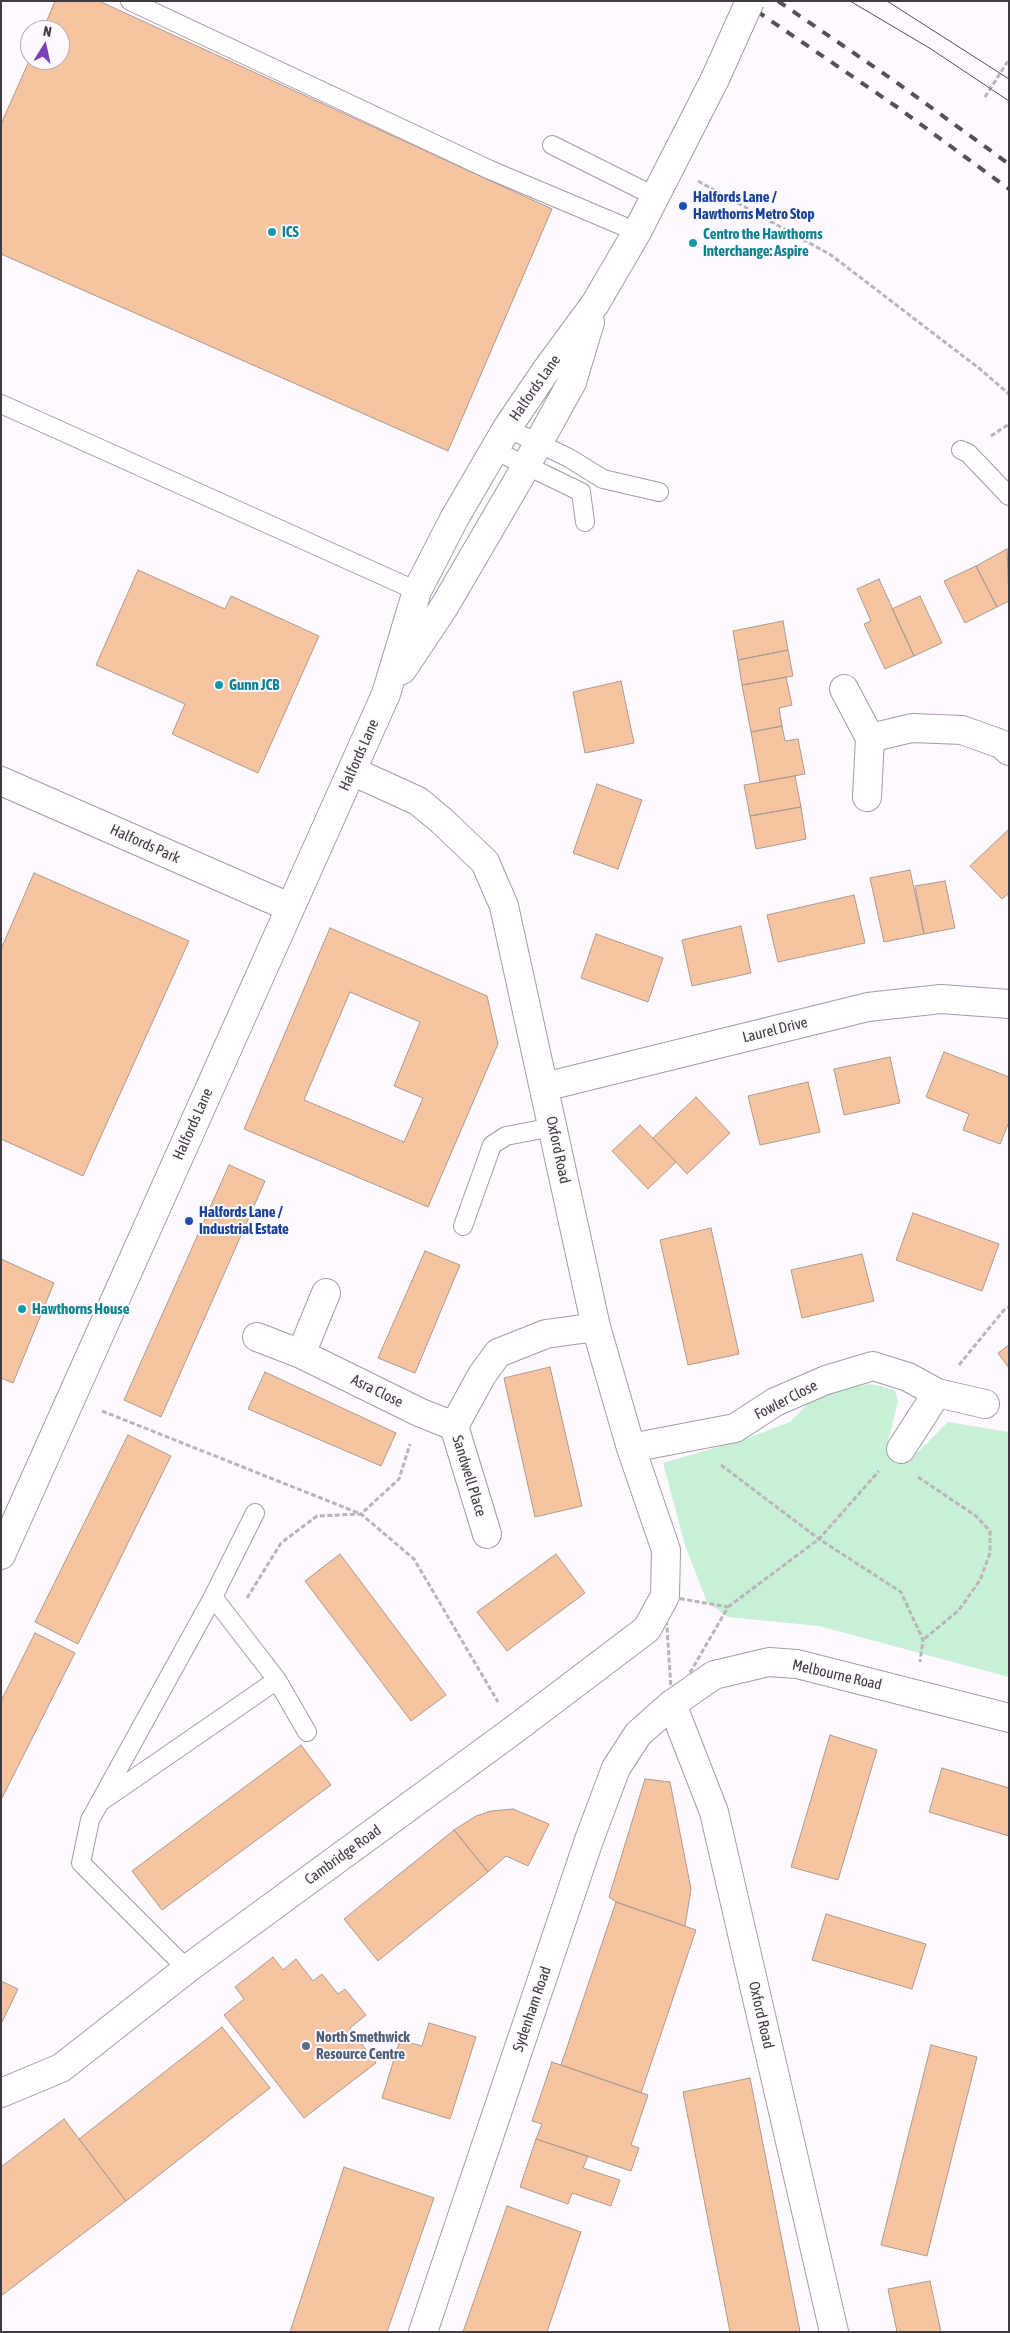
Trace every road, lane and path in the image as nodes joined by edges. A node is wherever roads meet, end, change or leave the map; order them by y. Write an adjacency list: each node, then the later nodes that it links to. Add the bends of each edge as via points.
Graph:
1 (130, 1): 8 (lane, via 488,169)
2 (750, 1): 6 (street, Halfords Lane, bridge)
3 (1008, 61): 4 (path)
4 (985, 97)
5 (552, 145): 7 (lane)
6 (672, 165): 7 (street, Halfords Lane); 10 (path, via 831,255)
7 (656, 198): 8 (street, Halfords Lane)
8 (637, 232): 9 (street, Halfords Lane)
9 (595, 304): 14 (street, Halfords Lane); 16 (street, Halfords Lane, via 572,382)
10 (1009, 394)
11 (1, 404): 20 (lane)
12 (1009, 424): 13 (path)
13 (997, 432)
14 (501, 439): 16 (lane); 16 (lane); 20 (street, Halfords Lane)
15 (961, 450): 18 (lane, via 968,453)
16 (532, 454): 17 (lane, via 603,479); 19 (lane, via 581,492); 22 (street, Halfords Lane, via 444,607)
17 (659, 492)
18 (1009, 496)
19 (585, 522)
20 (417, 590): 22 (street, Halfords Lane)
21 (844, 690): 23 (street)
22 (386, 694): 25 (street, Halfords Lane)
23 (870, 738): 24 (street, via 912,728 962,730 1001,744); 27 (street)
24 (1009, 751)
25 (352, 771): 28 (street, Halfords Lane); 30 (street, Oxford Road, via 418,801 485,862 504,906)
26 (1, 781): 28 (street, Halfords Park)
27 (867, 797)
28 (289, 907): 39 (street, Halfords Lane)
29 (1009, 1004): 30 (street, Laurel Drive, via 941,999 868,1007)
30 (544, 1087): 31 (street, Oxford Road)
31 (552, 1128): 32 (lane, via 506,1136 492,1145); 35 (street, Oxford Road)
32 (462, 1226)
33 (326, 1293): 37 (street)
34 (1009, 1307): 38 (path)
35 (596, 1327): 42 (street, Sandwell Place, via 546,1334 498,1354 482,1375); 44 (street, Oxford Road)
36 (257, 1337): 37 (street, Asra Close)
37 (302, 1354): 41 (street, Asra Close)
38 (937, 1393): 40 (street, Fowler Close); 43 (street, Fowler Close, via 908,1377 873,1366 817,1383 775,1402 735,1428); 45 (street)
39 (71, 1399): 47 (path); 50 (street, Halfords Lane)
40 (985, 1404)
41 (421, 1413): 42 (street, Asra Close); 47 (path, via 399,1479)
42 (454, 1426): 48 (street, Sandwell Place)
43 (686, 1439): 44 (street, Fowler Close); 49 (path)
44 (631, 1448): 51 (street, Oxford Road, via 666,1550)
45 (896, 1454): 49 (path); 55 (path, via 976,1516 990,1531 990,1553 980,1580 959,1610)
46 (255, 1513): 52 (lane)
47 (361, 1514): 54 (path, via 317,1516 281,1544); 60 (path, via 414,1559)
48 (486, 1534)
49 (819, 1539): 53 (path); 55 (path, via 901,1592)
50 (1, 1555)
51 (665, 1596): 53 (path); 60 (street, Cambridge Road, via 647,1629)
52 (213, 1597): 54 (lane); 62 (lane)
53 (728, 1607): 58 (path)
54 (233, 1622): 56 (lane)
55 (923, 1640): 57 (path)
56 (277, 1680): 61 (lane); 62 (lane)
57 (915, 1694): 58 (street, Melbourne Road, via 797,1664 769,1662 714,1674); 59 (street, Melbourne Road)
58 (672, 1704): 65 (street, Sydenham Road, via 638,1734 616,1768 588,1840); 66 (street, Oxford Road, via 714,1812)
59 (1009, 1718)
60 (515, 1729): 63 (street, Cambridge Road)
61 (307, 1732)
62 (100, 1802): 63 (lane, via 90,1820 81,1863)
63 (187, 1969): 64 (street, Cambridge Road, via 61,2068)
64 (1, 2093)
65 (423, 2332)
66 (834, 2332)

